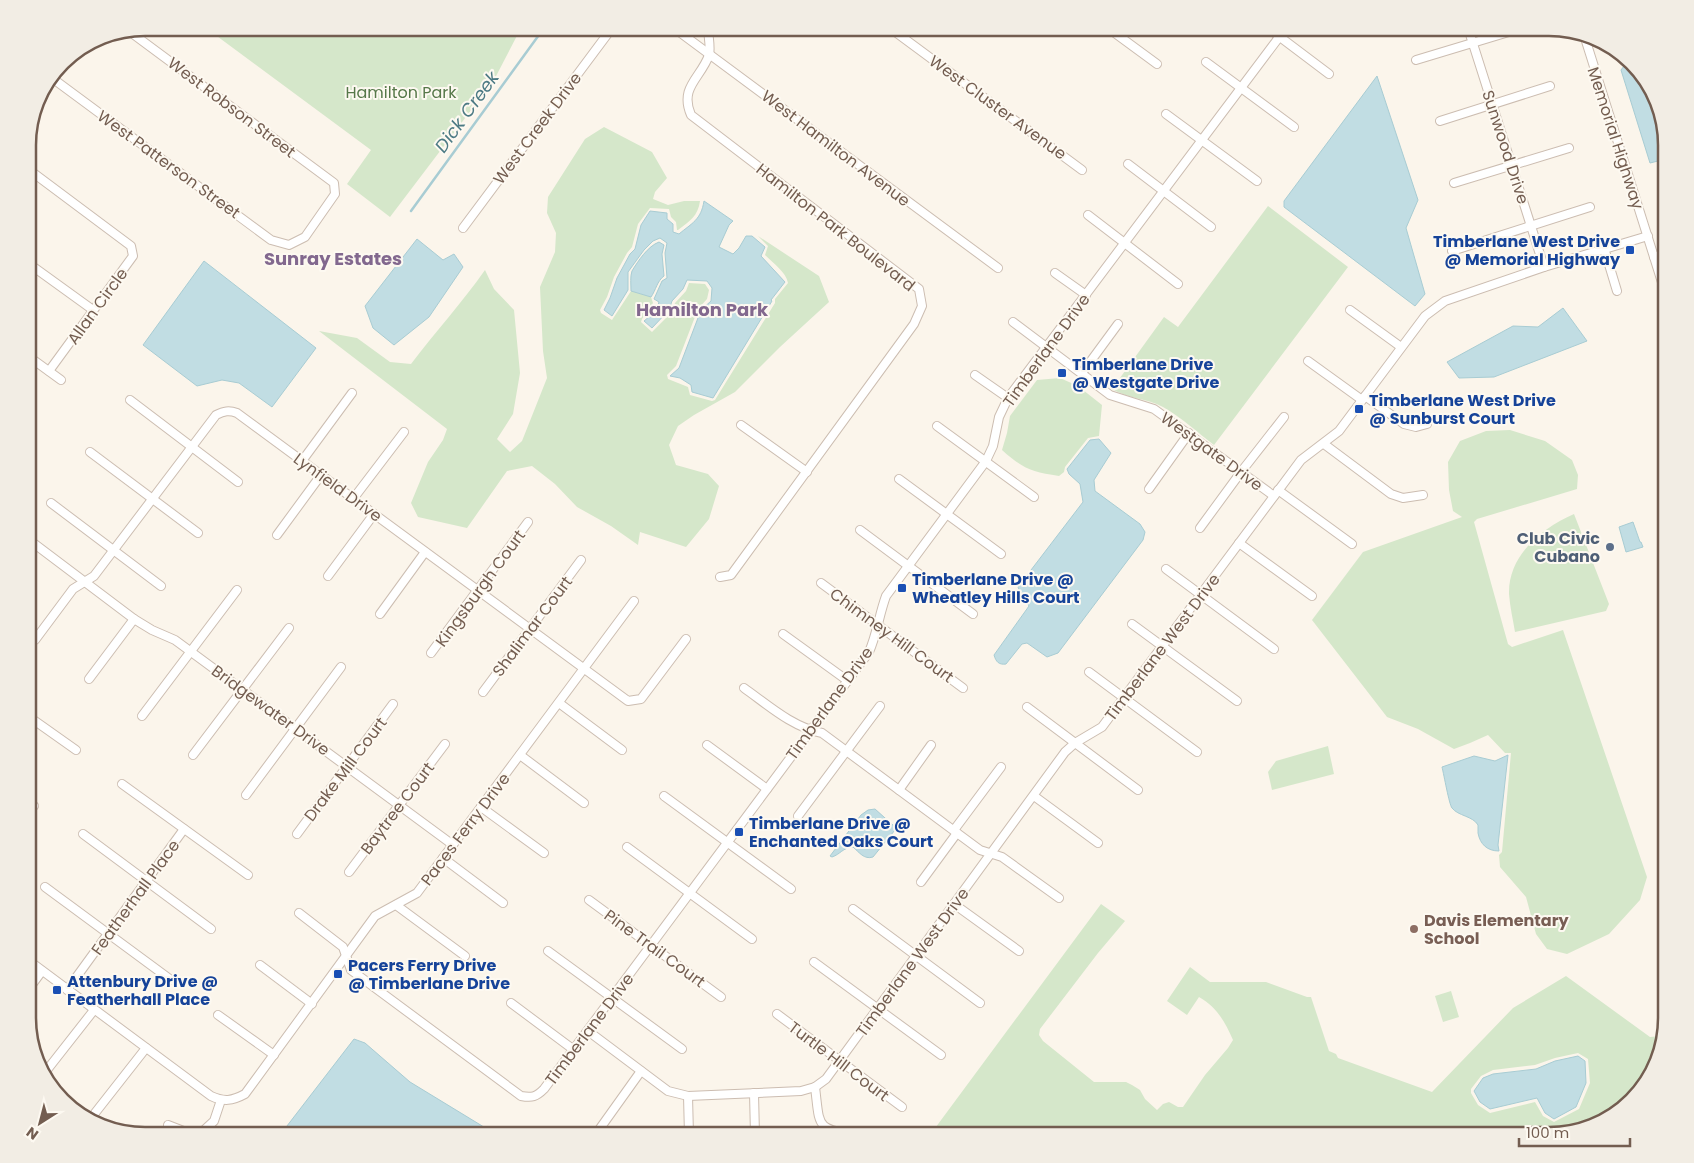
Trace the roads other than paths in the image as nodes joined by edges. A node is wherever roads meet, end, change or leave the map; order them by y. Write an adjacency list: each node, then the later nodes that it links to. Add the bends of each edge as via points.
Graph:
1 (136, 36): 40 (street, West Robson Street, via 334,183 335,194 305,237)
2 (606, 36): 37 (street, West Creek Drive)
3 (685, 36): 12 (street, West Hamilton Avenue)
4 (708, 36): 12 (street)
5 (901, 36): 28 (street, West Cluster Avenue)
6 (1119, 36): 15 (street)
7 (1279, 36): 16 (street); 19 (street, Timberlane Drive)
8 (1471, 36): 10 (street, Sunwood Drive)
9 (1494, 36): 10 (street)
10 (1473, 42): 13 (street); 20 (street, Sunwood Drive)
11 (1586, 43): 38 (street, Memorial Highway)
12 (709, 54): 46 (street, West Hamilton Avenue); 80 (street, Hamilton Park Boulevard, via 688,90 687,105 691,115 919,289 922,306 914,324)
13 (1416, 60)
14 (1206, 62): 19 (street)
15 (1157, 64)
16 (1329, 74)
17 (57, 82): 40 (street, West Patterson Street, via 271,240)
18 (1550, 86): 20 (street)
19 (1240, 88): 23 (street); 24 (street, Timberlane Drive)
20 (1492, 104): 22 (street); 27 (street, Sunwood Drive)
21 (1166, 114): 24 (street)
22 (1440, 121)
23 (1294, 128)
24 (1202, 140): 30 (street); 32 (street, Timberlane Drive)
25 (1570, 148): 27 (street)
26 (1128, 164): 32 (street)
27 (1512, 166): 31 (street); 35 (street, Sunwood Drive)
28 (1082, 170)
29 (36, 175): 53 (street, Allan Circle, via 131,246 133,256)
30 (1257, 181)
31 (1454, 184)
32 (1163, 192): 36 (street); 39 (street, Timberlane Drive)
33 (1590, 207): 35 (street)
34 (1088, 215): 39 (street)
35 (1531, 226): 42 (street); 45 (street, Sunwood Drive)
36 (1211, 227)
37 (463, 228)
38 (1648, 236): 41 (street, Timberlane West Drive); 44 (street, Memorial Highway)
39 (1124, 244): 50 (street); 52 (street, Timberlane Drive)
40 (289, 245)
41 (1604, 248): 45 (street, Timberlane West Drive); 51 (street)
42 (1452, 251)
43 (1658, 256): 44 (street)
44 (1654, 257): 48 (street, Memorial Highway)
45 (1544, 267): 58 (street, Timberlane West Drive, via 1445,301 1424,316)
46 (998, 268)
47 (36, 269): 53 (street)
48 (1658, 270)
49 (1055, 273): 52 (street)
50 (1178, 284)
51 (1617, 291)
52 (1086, 295): 57 (street, Timberlane Drive)
53 (93, 310): 61 (street, Allan Circle)
54 (1350, 310): 58 (street)
55 (1013, 322): 57 (street, Westgate Drive)
56 (1118, 324): 62 (street)
57 (1046, 347): 62 (street, Westgate Drive); 66 (street, Timberlane Drive)
58 (1401, 347): 67 (street, Timberlane West Drive)
59 (1308, 361): 67 (street)
60 (36, 362): 61 (street)
61 (49, 371): 64 (street)
62 (1082, 374): 74 (street, Westgate Drive, via 1110,395 1154,409)
63 (975, 375): 66 (street)
64 (61, 380)
65 (352, 393): 78 (street)
66 (1008, 398): 79 (street, Timberlane Drive)
67 (1363, 398): 70 (street, via 1404,424 1416,427); 75 (street, Timberlane West Drive, via 1339,431)
68 (130, 400): 76 (street)
69 (1284, 417): 81 (street)
70 (1427, 424)
71 (741, 425): 80 (street)
72 (937, 426): 79 (street)
73 (404, 432): 90 (street)
74 (1189, 433): 81 (street, Westgate Drive); 85 (street)
75 (1324, 444): 86 (street, Timberlane West Drive, via 1302,460); 87 (street, via 1392,494 1403,498)
76 (192, 447): 78 (street, Lynfield Drive, via 216,415 230,411); 84 (street); 89 (street, Lynfield Drive)
77 (90, 452): 89 (street)
78 (302, 461): 82 (street, Lynfield Drive)
79 (986, 462): 88 (street); 93 (street, Timberlane Drive)
80 (807, 472): 109 (street, Hamilton Park Boulevard, via 732,574)
81 (1241, 472): 86 (street, Westgate Drive); 95 (street)
82 (321, 475): 90 (street, Lynfield Drive); 98 (street)
83 (898, 479): 93 (street)
84 (238, 482)
85 (1149, 489)
86 (1276, 493): 99 (street, Timberlane West Drive); 100 (street, Westgate Drive)
87 (1423, 495)
88 (1034, 497)
89 (152, 498): 97 (street); 102 (street, Lynfield Drive)
90 (353, 499): 92 (street, Lynfield Drive)
91 (51, 503): 102 (street)
92 (374, 514): 103 (street, Lynfield Drive); 108 (street)
93 (947, 514): 104 (street); 106 (street, Timberlane Drive)
94 (528, 522): 114 (street, Kingsburgh Court)
95 (1200, 528)
96 (860, 530): 106 (street)
97 (198, 533)
98 (277, 535)
99 (1239, 543): 115 (street, Timberlane West Drive); 116 (street)
100 (1352, 544)
101 (36, 545): 110 (street, Bridgewater Drive)
102 (113, 550): 110 (street, Lynfield Drive, via 94,576); 112 (street)
103 (425, 552): 114 (street, Lynfield Drive); 118 (street)
104 (1001, 554)
105 (581, 560): 124 (street, Shalimar Court)
106 (908, 565): 119 (street); 121 (street, Timberlane Drive, via 886,596)
107 (1166, 568): 115 (street)
108 (328, 576)
109 (720, 577)
110 (85, 582): 120 (street, Bridgewater Drive); 126 (street, Lynfield Drive, via 73,590)
111 (821, 583): 121 (street, Chimney Hill Court)
112 (161, 586)
113 (237, 590): 130 (street)
114 (478, 590): 124 (street, Lynfield Drive); 131 (street, Kingsburgh Court)
115 (1200, 595): 128 (street, Timberlane West Drive); 129 (street)
116 (1312, 596)
117 (634, 602): 133 (street, Paces Ferry Drive)
118 (380, 614)
119 (972, 614)
120 (134, 619): 130 (street, Bridgewater Drive); 135 (street)
121 (878, 624): 136 (street, Timberlane Drive, via 869,652); 138 (street, Chimney Hill Court)
122 (1132, 624): 128 (street)
123 (289, 628): 139 (street)
124 (530, 629): 133 (street, Lynfield Drive); 140 (street, Shalimar Court)
125 (783, 634): 136 (street)
126 (36, 639)
127 (686, 639): 133 (street, Lynfield Drive, via 641,700 628,701)
128 (1162, 646): 141 (street, Timberlane West Drive); 142 (street)
129 (1274, 649)
130 (191, 652): 139 (street, Bridgewater Drive); 147 (street)
131 (431, 653)
132 (341, 666): 149 (street)
133 (584, 668): 143 (street, Paces Ferry Drive)
134 (1089, 672): 141 (street)
135 (89, 679)
136 (848, 681): 150 (street, Timberlane Drive)
137 (744, 688): 150 (street, via 795,724)
138 (963, 688)
139 (243, 690): 149 (street, Bridgewater Drive); 159 (street)
140 (484, 692)
141 (1124, 698): 151 (street, Timberlane West Drive, via 1102,727); 158 (street)
142 (1237, 701)
143 (559, 703): 156 (street); 160 (street, Paces Ferry Drive)
144 (393, 704): 161 (street, Drake Mill Court)
145 (880, 706): 157 (street)
146 (1026, 707): 151 (street)
147 (142, 716)
148 (36, 722): 155 (street)
149 (295, 728): 161 (street, Bridgewater Drive); 167 (street)
150 (811, 731): 157 (street, via 822,733); 164 (street, Timberlane Drive)
151 (1075, 743): 166 (street); 169 (street, Timberlane West Drive)
152 (445, 744): 171 (street, Baytree Court)
153 (707, 745): 164 (street)
154 (931, 745): 165 (street)
155 (76, 750)
156 (622, 750)
157 (846, 751): 165 (street); 173 (street)
158 (1197, 752)
159 (193, 755)
160 (520, 755): 170 (street); 172 (street, Paces Ferry Drive)
161 (347, 766): 171 (street, Bridgewater Drive); 177 (street, Drake Mill Court)
162 (1001, 767): 175 (street)
163 (122, 784): 174 (street)
164 (767, 789): 178 (street, Timberlane Drive)
165 (898, 790): 175 (street)
166 (1138, 790)
167 (246, 795)
168 (664, 796): 178 (street)
169 (1034, 796): 179 (street); 183 (street, Timberlane West Drive)
170 (584, 803)
171 (399, 805): 180 (street, Bridgewater Drive); 185 (street, Baytree Court)
172 (481, 808): 180 (street, Paces Ferry Drive); 182 (street)
173 (798, 816)
174 (184, 830): 186 (street); 187 (street, Featherhall Place)
175 (956, 832): 183 (street, via 980,850); 188 (street)
176 (83, 834): 187 (street)
177 (297, 834)
178 (728, 842): 190 (street); 191 (street, Timberlane Drive)
179 (1098, 843)
180 (453, 844): 184 (street, Paces Ferry Drive)
181 (627, 847): 191 (street)
182 (544, 853)
183 (992, 853): 192 (street); 196 (street, Timberlane West Drive)
184 (443, 858): 194 (street); 195 (street, Paces Ferry Drive, via 417,893)
185 (349, 872)
186 (248, 875)
187 (146, 881): 199 (street); 200 (street, Featherhall Place)
188 (921, 882)
189 (45, 888): 200 (street)
190 (791, 889)
191 (690, 893): 201 (street); 202 (street, Timberlane Drive)
192 (1059, 898)
193 (589, 900): 202 (street, Pine Trail Court)
194 (503, 903)
195 (396, 904): 205 (street); 207 (street, Paces Ferry Drive, via 375,916)
196 (954, 904): 204 (street); 206 (street, Timberlane West Drive)
197 (853, 909): 206 (street)
198 (299, 913): 207 (street, via 343,947)
199 (211, 929)
200 (108, 933): 213 (street); 214 (street, Featherhall Place)
201 (752, 940)
202 (652, 946): 215 (street, Pine Trail Court); 216 (street, Timberlane Drive)
203 (548, 951): 216 (street)
204 (1019, 952)
205 (465, 956)
206 (916, 956): 218 (street); 220 (street, Timberlane West Drive)
207 (345, 957): 219 (street, Paces Ferry Drive); 227 (street, Timberlane Drive, via 351,970 521,1096 537,1096)
208 (814, 962): 220 (street)
209 (260, 965): 219 (street)
210 (36, 966): 211 (street)
211 (42, 971): 212 (street); 214 (street)
212 (36, 979)
213 (171, 980)
214 (67, 990): 221 (street)
215 (721, 997)
216 (613, 998): 224 (street, Timberlane Drive); 226 (street)
217 (511, 1003): 227 (street)
218 (980, 1003)
219 (312, 1004): 228 (street, Paces Ferry Drive)
220 (878, 1009): 229 (street); 230 (street, Timberlane West Drive)
221 (94, 1010): 225 (street); 231 (street)
222 (777, 1014): 230 (street, Turtle Hill Court)
223 (218, 1015): 228 (street)
224 (588, 1031): 227 (street, Timberlane Drive); 232 (street)
225 (146, 1048): 236 (street); 238 (street)
226 (682, 1049)
227 (574, 1050)
228 (274, 1055): 236 (street, Paces Ferry Drive, via 245,1094 233,1100)
229 (941, 1055)
230 (839, 1061): 233 (street, Timberlane West Drive, via 826,1079); 237 (street, Turtle Hill Court)
231 (49, 1069)
232 (642, 1072): 235 (street, via 668,1091); 242 (street)
233 (815, 1087): 234 (street, via 801,1091); 245 (street)
234 (754, 1093): 235 (street); 244 (street)
235 (688, 1096): 243 (street)
236 (221, 1100): 241 (street, via 214,1121)
237 (902, 1107)
238 (95, 1113)
239 (168, 1125): 240 (street)
240 (173, 1127)
241 (207, 1127)
242 (601, 1127)
243 (689, 1127)
244 (755, 1127)
245 (823, 1127)

